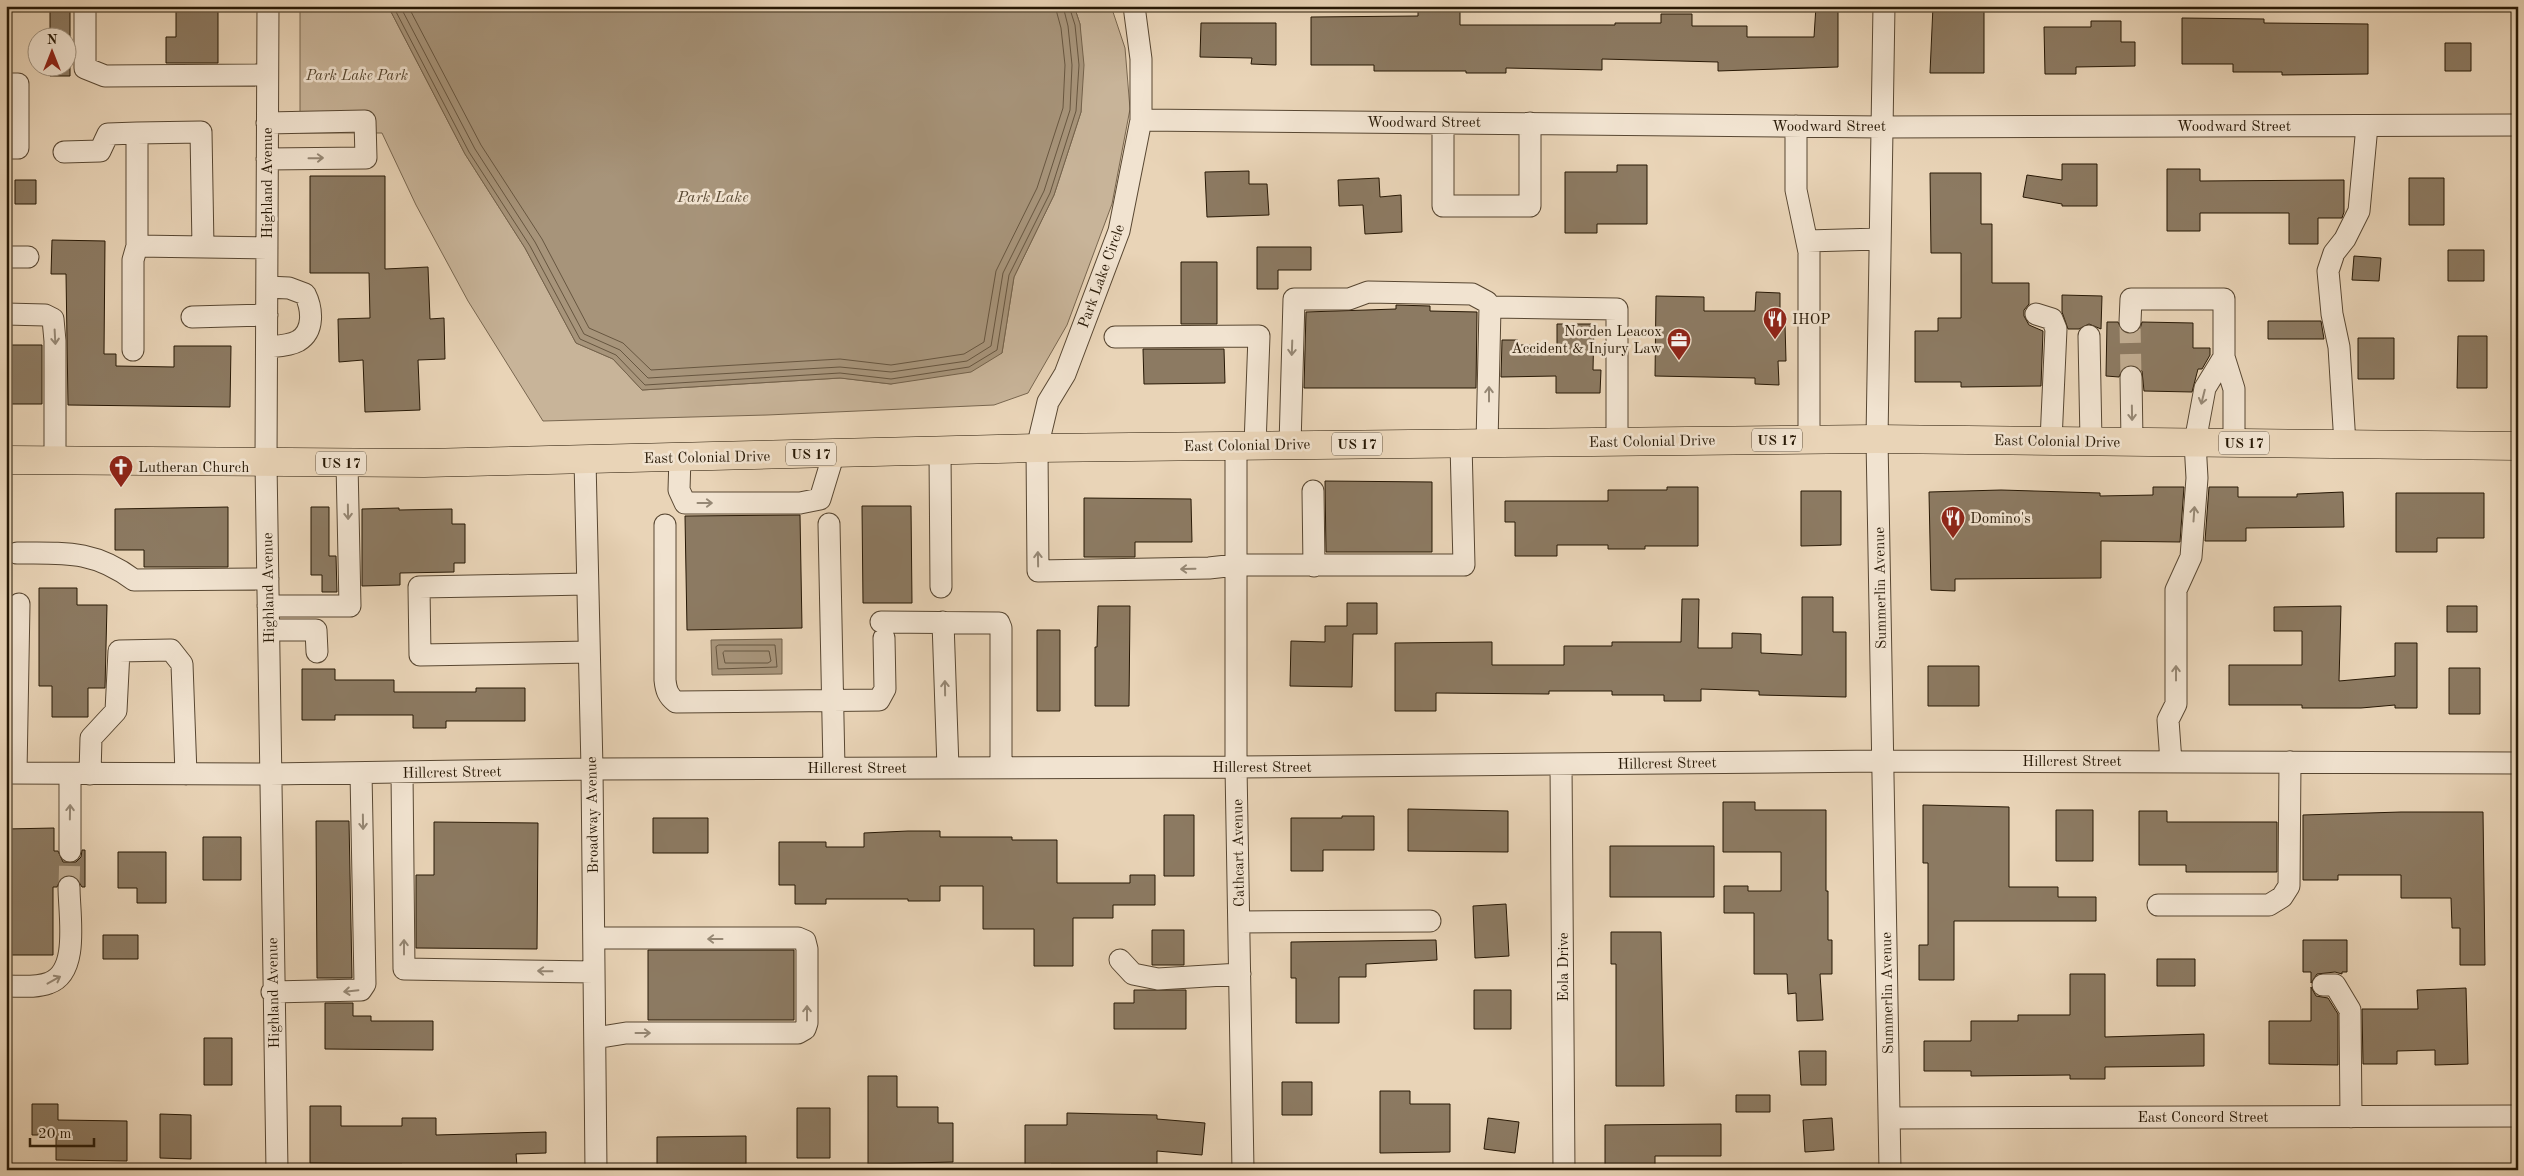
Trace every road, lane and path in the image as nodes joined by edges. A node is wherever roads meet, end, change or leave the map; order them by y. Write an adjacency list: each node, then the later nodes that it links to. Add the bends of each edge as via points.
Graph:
1 (85, 6): 5 (street, via 85,68 97,74)
2 (268, 6): 5 (street, Highland Avenue)
3 (1134, 6): 7 (street, Park Lake Circle, via 1141,59)
4 (1884, 6): 12 (street, Summerlin Avenue)
5 (267, 75): 8 (street, Highland Avenue)
6 (6, 84): 16 (street, via 18,84 18,148)
7 (1141, 120): 9 (street, Woodward Street); 52 (street, Park Lake Circle, via 1119,231 1064,374 1048,402)
8 (267, 123): 18 (street, Highland Avenue); 18 (street, one-way to 8, via 366,158 365,121)
9 (1443, 123): 10 (street, Woodward Street); 10 (street, via 1443,206 1530,206)
10 (1530, 123): 11 (street, Woodward Street)
11 (1796, 126): 12 (street, Woodward Street); 20 (street, via 1796,190)
12 (1882, 126): 13 (street, Woodward Street); 19 (street, Summerlin Avenue)
13 (2367, 126): 14 (street, Woodward Street); 48 (street, via 2358,211 2334,253 2328,271 2332,314 2340,347)
14 (2518, 126)
15 (137, 133): 17 (street, via 108,134 100,150); 21 (street); 22 (street, via 201,132)
16 (6, 148)
17 (64, 152)
18 (267, 159): 23 (street, Highland Avenue)
19 (1879, 239): 20 (street); 40 (street, Summerlin Avenue)
20 (1807, 241): 39 (street)
21 (137, 246): 22 (street); 36 (street)
22 (203, 247): 23 (street)
23 (267, 248): 26 (street, Highland Avenue)
24 (28, 257): 25 (street)
25 (6, 258)
26 (267, 287): 29 (street, Highland Avenue); 35 (street, via 288,288 305,294 311,322 300,340)
27 (1490, 307): 41 (street, via 1618,309); 47 (street, one-way to 27); 50 (street, one-way to 50, via 1482,297 1472,294 1368,292 1349,299 1294,299)
28 (6, 314): 58 (street, one-way to 58, via 45,314 53,319)
29 (267, 314): 31 (street); 35 (street, Highland Avenue)
30 (2036, 314): 42 (street, via 2052,319 2056,329)
31 (192, 317)
32 (2130, 322): 37 (street, via 2131,299 2224,299)
33 (2089, 336): 43 (street)
34 (1115, 338): 49 (street, Cathcart Avenue, via 1259,336)
35 (267, 347): 59 (street, Highland Avenue)
36 (133, 350)
37 (2224, 357): 45 (street, one-way to 45, via 2205,388); 46 (street, via 2234,389)
38 (2131, 381): 44 (street, one-way to 44)
39 (1809, 439): 40 (highway, East Colonial Drive / US 17); 41 (highway, East Colonial Drive / US 17)
40 (1877, 439): 42 (highway, East Colonial Drive / US 17); 77 (street, Summerlin Avenue)
41 (1616, 441): 47 (highway, East Colonial Drive / US 17)
42 (2052, 441): 43 (highway, East Colonial Drive / US 17)
43 (2091, 441): 44 (highway, East Colonial Drive / US 17)
44 (2132, 441): 45 (highway, East Colonial Drive / US 17)
45 (2195, 442): 46 (highway, East Colonial Drive / US 17); 78 (street, one-way to 45, via 2168,720 2176,704 2176,590 2191,557 2197,478)
46 (2234, 442): 48 (highway, East Colonial Drive / US 17)
47 (1474, 443): 50 (highway, East Colonial Drive / US 17); 66 (street, via 1464,565)
48 (2345, 444): 51 (highway, East Colonial Drive / US 17)
49 (1246, 445): 50 (highway, East Colonial Drive / US 17); 52 (highway, East Colonial Drive / US 17); 65 (street, Cathcart Avenue)
50 (1290, 445)
51 (2518, 446)
52 (1037, 448): 53 (highway, East Colonial Drive / US 17); 65 (street, Park Lake Circle, one-way to 52, via 1038,571)
53 (940, 451): 54 (highway, East Colonial Drive / US 17); 69 (street)
54 (834, 453): 55 (highway, East Colonial Drive / US 17); 55 (street, one-way to 54, via 679,490 686,502 800,502 820,499)
55 (680, 457): 57 (highway, East Colonial Drive / US 17)
56 (6, 460): 58 (highway, East Colonial Drive / US 17)
57 (585, 460): 60 (highway, East Colonial Drive / US 17); 68 (street, Broadway Avenue)
58 (55, 461): 59 (highway, East Colonial Drive / US 17)
59 (266, 463): 60 (highway, East Colonial Drive / US 17); 67 (street, Highland Avenue)
60 (347, 463): 71 (street, one-way to 71, via 350,606)
61 (1313, 491): 66 (street)
62 (829, 524): 76 (street)
63 (664, 525): 76 (street, via 664,680 671,698 676,702)
64 (17, 553): 67 (street, via 74,553 118,568 134,580)
65 (1236, 565): 66 (street); 82 (street, Cathcart Avenue)
66 (1314, 566)
67 (268, 578): 71 (street, Highland Avenue)
68 (588, 584): 75 (street, Broadway Avenue); 75 (street, via 419,587 420,655)
69 (941, 587)
70 (19, 604): 87 (street)
71 (268, 606): 73 (street, Highland Avenue)
72 (944, 622): 76 (street, via 882,630 884,694 879,700); 84 (street, one-way to 72); 85 (street, via 993,621 1001,628)
73 (269, 630): 74 (street, via 316,630); 92 (street, Highland Avenue)
74 (317, 652)
75 (589, 652): 86 (street, Broadway Avenue)
76 (833, 701): 83 (street)
77 (1882, 760): 78 (street, Hillcrest Street); 81 (street, Hillcrest Street); 108 (street, Summerlin Avenue)
78 (2171, 762): 79 (street, Hillcrest Street)
79 (2290, 762): 80 (street, Hillcrest Street); 95 (street, via 2289,886 2282,897 2269,905)
80 (2518, 763)
81 (1561, 764): 82 (street, Hillcrest Street); 112 (street, Eola Drive)
82 (1236, 767): 85 (street, Hillcrest Street); 97 (street, Cathcart Avenue)
83 (834, 768): 84 (street, Hillcrest Street); 86 (street, Hillcrest Street)
84 (948, 768): 85 (street, Hillcrest Street)
85 (1001, 768)
86 (592, 769): 89 (street, Hillcrest Street); 98 (street, Broadway Avenue)
87 (11, 773): 90 (street, Hillcrest Street)
88 (361, 773): 89 (street, Hillcrest Street); 92 (street, Hillcrest Street); 104 (street, one-way to 104, via 365,984 361,990 342,992)
89 (402, 773): 100 (street, one-way to 89, via 404,969)
90 (80, 774): 91 (street, Hillcrest Street); 91 (street, via 91,738 116,711 119,651 171,650 182,664); 93 (street, one-way to 90)
91 (186, 774): 92 (street, Hillcrest Street)
92 (270, 774): 104 (street, Highland Avenue)
93 (70, 851)
94 (69, 887): 103 (street, one-way to 94, via 49,984 64,972 70,954)
95 (2158, 905)
96 (1430, 921): 97 (street)
97 (1239, 922): 101 (street, Cathcart Avenue)
98 (594, 938): 100 (street, Broadway Avenue); 105 (street, one-way to 98, via 626,1033 798,1033 808,1023 808,948 805,941 798,938)
99 (1120, 960): 101 (street, via 1133,974 1158,978)
100 (594, 972): 105 (street, Broadway Avenue)
101 (1240, 974): 111 (street, Cathcart Avenue)
102 (2323, 985): 107 (street, via 2335,984 2350,1010)
103 (6, 986)
104 (272, 992): 109 (street, Highland Avenue)
105 (595, 1038): 110 (street, Broadway Avenue)
106 (2518, 1116): 107 (street, East Concord Street)
107 (2351, 1117): 108 (street, East Concord Street)
108 (1889, 1118): 113 (street, Summerlin Avenue)
109 (277, 1170)
110 (596, 1170)
111 (1243, 1170)
112 (1564, 1170)
113 (1890, 1170)

